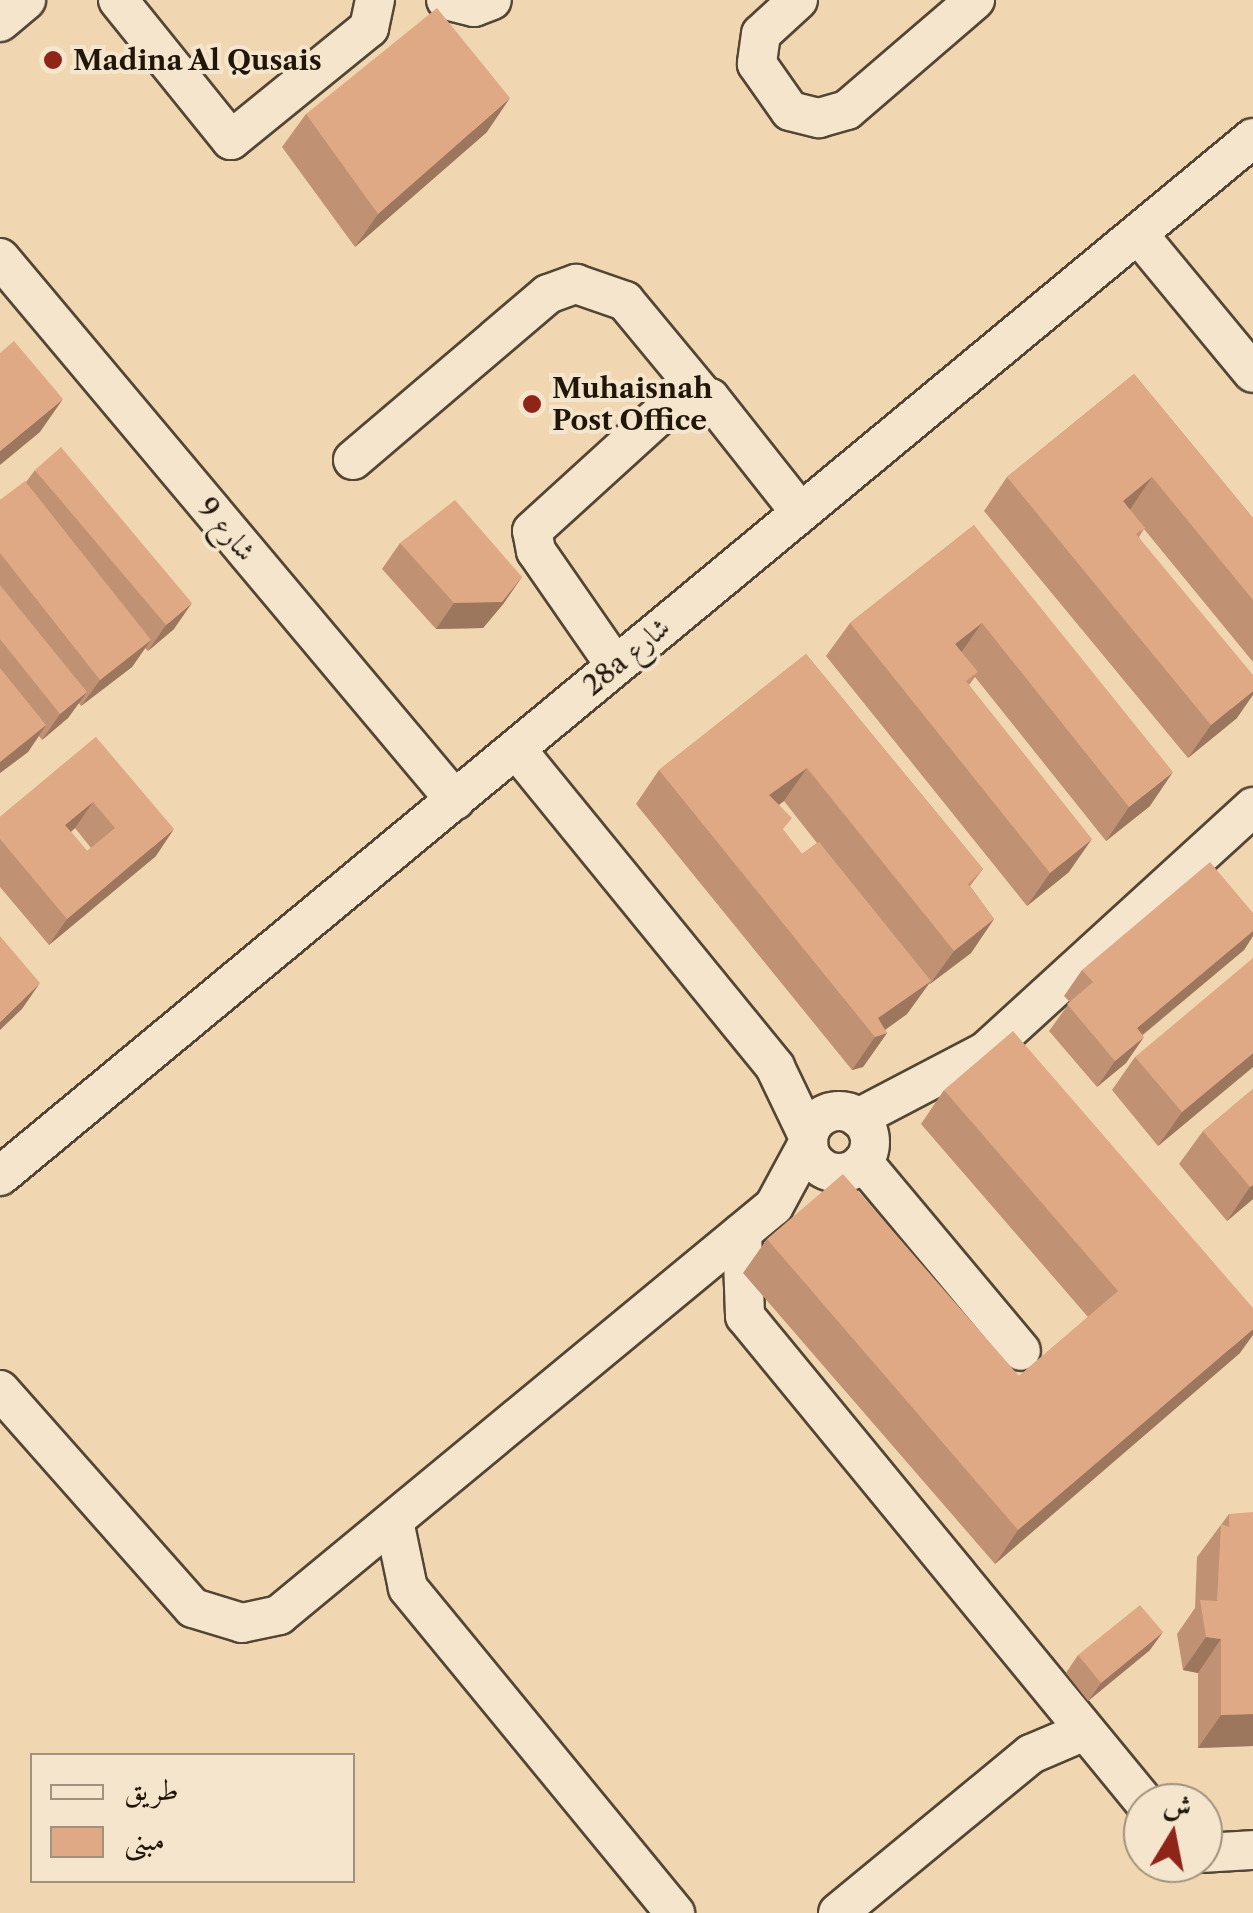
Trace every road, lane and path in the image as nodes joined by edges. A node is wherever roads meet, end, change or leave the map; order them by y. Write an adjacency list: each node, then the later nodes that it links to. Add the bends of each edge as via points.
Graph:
1 (26, 0): 8 (street)
2 (118, 0): 3 (street, via 231,140 369,28)
3 (375, 0)
4 (446, 0): 5 (street, via 474,7)
5 (492, 0)
6 (798, 0): 7 (street, via 761,34 757,64 790,111 818,118 846,110)
7 (975, 0)
8 (0, 22)
9 (1253, 138): 10 (street, 28a شارع)
10 (1138, 234): 12 (street); 15 (street, 28a شارع)
11 (0, 258): 18 (street, شارع 9)
12 (1253, 374)
13 (701, 393): 14 (street, via 625,301 576,284 548,294); 15 (street); 16 (street, via 678,398 532,531 536,551)
14 (353, 460)
15 (800, 512): 16 (street, 28a شارع)
16 (616, 665): 17 (street, 28a شارع)
17 (516, 749): 18 (street, 28a شارع); 22 (street)
18 (455, 800): 24 (street, 28a شارع)
19 (1253, 807): 20 (street)
20 (986, 1052): 21 (street); 22 (street)
21 (1026, 1075)
22 (827, 1127): 23 (street, via 870,1140); 23 (street, via 828,1172); 25 (street, via 785,1194)
23 (863, 1162): 26 (street)
24 (0, 1176)
25 (742, 1233): 28 (street); 29 (street, via 745,1316)
26 (1021, 1351)
27 (0, 1390): 28 (street, via 205,1615 242,1622 279,1615)
28 (395, 1526): 33 (street, via 408,1588)
29 (1085, 1731): 30 (street); 34 (street, via 1031,1754)
30 (1128, 1783)
31 (1253, 1850): 32 (street)
32 (1223, 1852)
33 (674, 1913)
34 (838, 1913)

